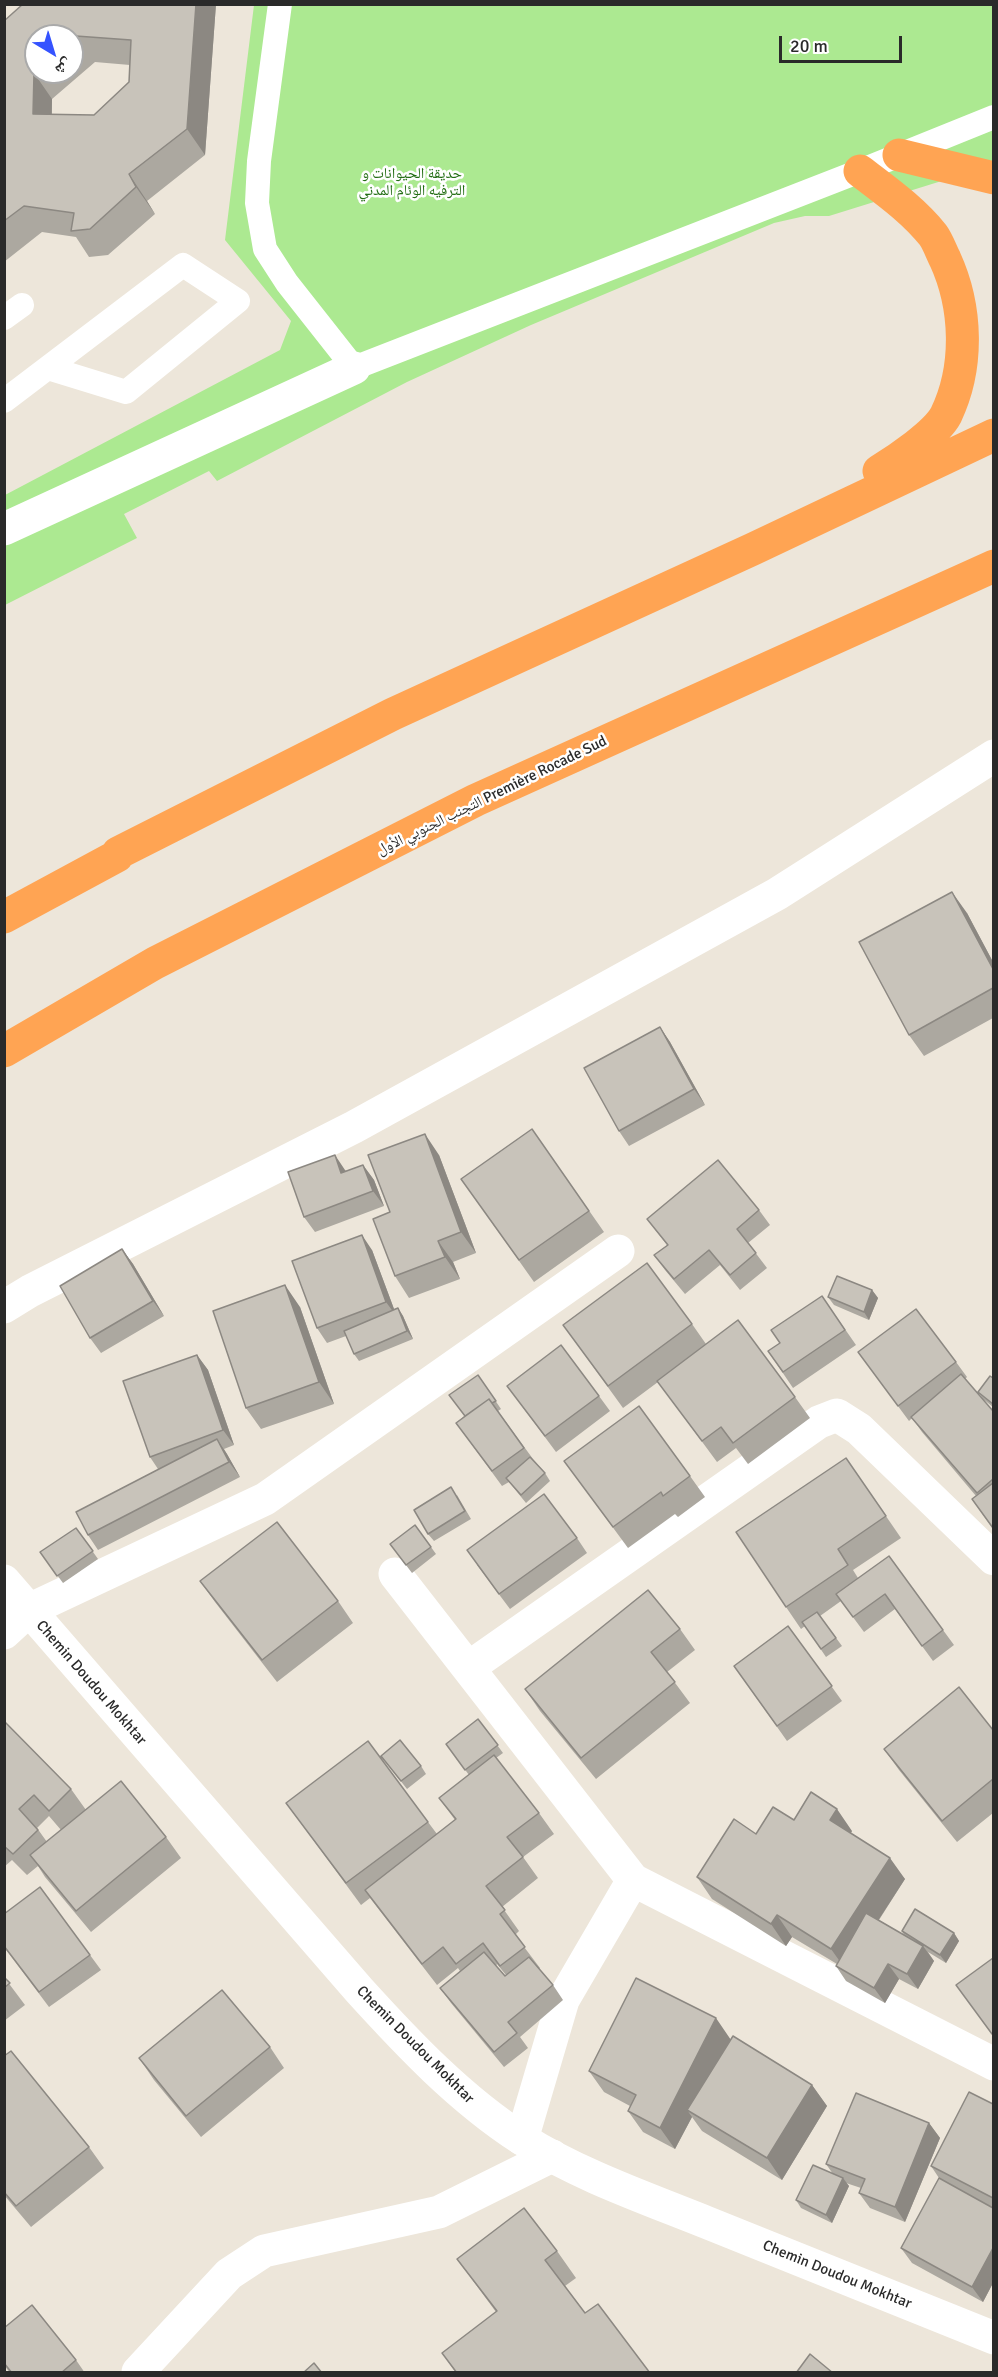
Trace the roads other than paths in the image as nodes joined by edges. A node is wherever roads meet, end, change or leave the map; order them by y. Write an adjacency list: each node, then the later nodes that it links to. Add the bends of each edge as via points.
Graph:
1 (280, 4): 7 (lane, via 257,192 265,249)
2 (993, 117): 3 (lane)
3 (899, 155): 4 (lane); 5 (highway)
4 (860, 171): 7 (lane); 11 (highway, via 908,208 934,237 954,279 963,326 960,372 945,417 909,453)
5 (993, 178)
6 (48, 368): 6 (lane, via 183,265 238,301 126,392); 8 (lane)
7 (354, 368): 10 (street)
8 (4, 401)
9 (993, 435): 11 (highway)
10 (4, 529)
11 (753, 549): 14 (highway, via 393,714)
12 (993, 566): 17 (highway, التجنب الجنوبي الأول Première Rocade Sud, via 476,800 155,963)
13 (993, 756): 19 (street, via 777,894 354,1127)
14 (117, 856): 15 (highway); 16 (highway)
15 (4, 902)
16 (4, 917)
17 (4, 1051)
18 (618, 1251): 23 (street, via 265,1499)
19 (4, 1306)
20 (993, 1559): 25 (street, via 860,1429 837,1414 819,1422)
21 (395, 1574): 25 (street)
22 (4, 1581): 23 (street, Chemin Doudou Mokhtar)
23 (29, 1610): 24 (street); 28 (street, Chemin Doudou Mokhtar, via 394,2028 475,2104)
24 (4, 1633)
25 (468, 1668): 26 (street)
26 (633, 1880): 27 (street); 28 (street, via 563,2000)
27 (993, 2064)
28 (522, 2139): 29 (street, Chemin Doudou Mokhtar)
29 (552, 2156): 30 (street, Chemin Doudou Mokhtar); 31 (street, via 439,2212 264,2251 230,2274)
30 (993, 2338)
31 (138, 2373)

